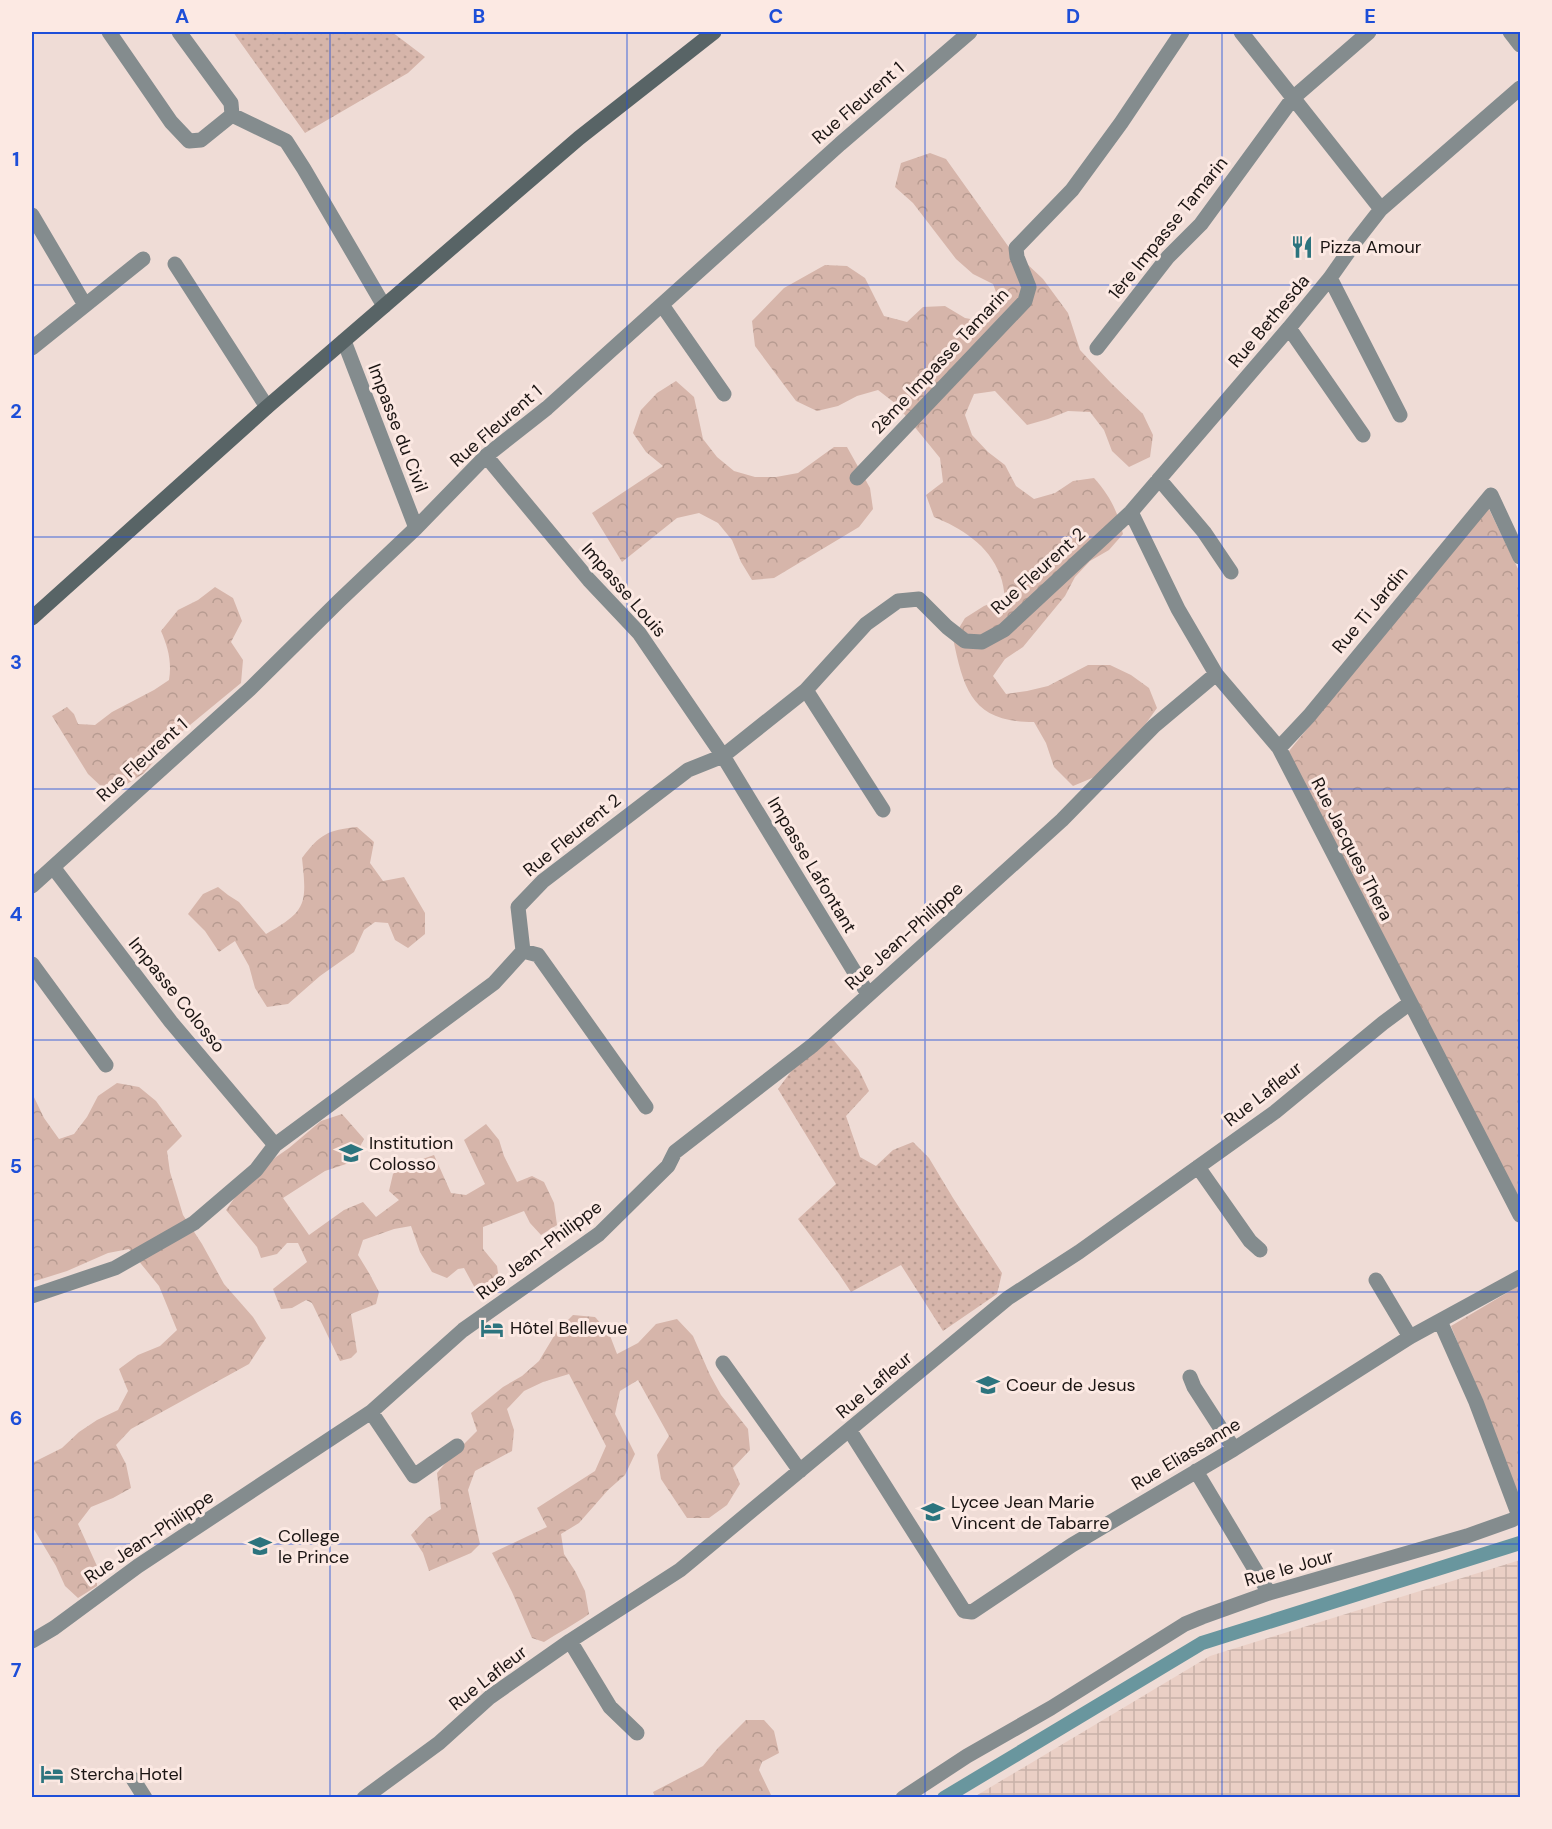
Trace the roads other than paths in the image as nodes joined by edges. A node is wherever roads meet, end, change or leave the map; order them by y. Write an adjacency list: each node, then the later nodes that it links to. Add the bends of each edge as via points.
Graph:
1 (109, 32): 12 (street, via 171,122 189,141 201,140)
2 (178, 32): 12 (street, via 231,103)
3 (714, 32): 20 (main road, via 579,138)
4 (970, 32): 19 (street, Rue Fleurent 1)
5 (1182, 32): 30 (street, 2ème Impasse Tamarin, via 1072,190 1016,248 1029,287 1025,301)
6 (1241, 32): 11 (street)
7 (1369, 32): 11 (street, 1ère Impasse Tamarin)
8 (1510, 32): 9 (street)
9 (1521, 45)
10 (1521, 88): 13 (street, Rue Bethesda)
11 (1293, 98): 13 (street); 24 (street, 1ère Impasse Tamarin, via 1201,224 1168,257)
12 (232, 115): 20 (street, via 286,141)
13 (1381, 209): 17 (street, Rue Bethesda)
14 (32, 215): 18 (street)
15 (143, 259): 18 (street)
16 (175, 264): 26 (street)
17 (1330, 278): 21 (street, Rue Bethesda); 27 (street)
18 (85, 305): 23 (street)
19 (662, 305): 25 (street); 29 (street, Rue Fleurent 1, via 547,408)
20 (384, 306): 22 (main road)
21 (1289, 328): 28 (street); 31 (street, Rue Bethesda)
22 (344, 341): 26 (main road); 33 (street, Impasse du Civil)
23 (32, 348)
24 (1097, 348)
25 (724, 394)
26 (267, 407): 36 (main road)
27 (1400, 415)
28 (1363, 435)
29 (486, 456): 33 (street, Rue Fleurent 1); 40 (street, Impasse Louis, via 589,580 639,633)
30 (857, 478)
31 (1159, 479): 32 (street, Rue Bethesda); 35 (street, via 1204,532)
32 (1131, 512): 37 (street, Rue Jacques Thera); 38 (street, Rue Fleurent 2, via 1004,630 982,642 964,641 919,599 898,601 866,624)
33 (416, 528): 42 (street, Rue Fleurent 1, via 250,689)
34 (1521, 556): 39 (street, Rue Ti Jardin, via 1491,495)
35 (1231, 572)
36 (32, 618)
37 (1216, 674): 39 (street, Rue Jacques Thera); 46 (street, Rue Jean-Philippe, via 1154,726 1062,820)
38 (806, 690): 40 (street, Rue Fleurent 2); 41 (street)
39 (1279, 748): 47 (street, Rue Jacques Thera)
40 (723, 756): 44 (street, Rue Fleurent 2, via 688,770 543,881 518,907); 46 (street, Impasse Lafontant)
41 (883, 810)
42 (53, 867): 43 (street, Rue Fleurent 1); 50 (street, Impasse Colosso, via 171,1022)
43 (32, 886)
44 (523, 951): 49 (street, via 537,955); 50 (street, via 494,983)
45 (32, 964): 48 (street)
46 (868, 994): 61 (street, Rue Jean-Philippe, via 813,1045 675,1152 668,1166 599,1234 463,1330)
47 (1410, 1003): 51 (street, Rue Lafleur, via 1275,1112); 52 (street, Rue Jacques Thera)
48 (106, 1065)
49 (646, 1107)
50 (274, 1145): 56 (street, via 256,1170 194,1223 116,1268)
51 (1198, 1167): 53 (street); 62 (street, Rue Lafleur, via 1008,1298)
52 (1521, 1215)
53 (1260, 1250)
54 (1521, 1277): 57 (street, Rue Eliassanne)
55 (1376, 1280): 58 (street)
56 (32, 1296)
57 (1440, 1321): 58 (street, Rue Eliassanne); 67 (street, Rue le Jour)
58 (1410, 1337): 64 (street, Rue Eliassanne)
59 (723, 1363): 65 (street)
60 (1190, 1377): 64 (street)
61 (371, 1412): 63 (street, via 414,1476); 69 (street, Rue Jean-Philippe)
62 (850, 1431): 65 (street, Rue Lafleur); 66 (street, Rue Eliassanne, via 964,1611 969,1613 1071,1545)
63 (457, 1446)
64 (1234, 1449): 66 (street, Rue Eliassanne)
65 (800, 1471): 70 (street, Rue Lafleur, via 680,1570)
66 (1196, 1471): 68 (street)
67 (1520, 1516): 68 (street, Rue le Jour, via 1467,1536)
68 (1269, 1593): 75 (street, Rue le Jour, via 1185,1624)
69 (32, 1641)
70 (570, 1641): 71 (street, via 610,1707); 74 (street, Rue Lafleur, via 490,1697 439,1743)
71 (637, 1733)
72 (134, 1779): 73 (street)
73 (145, 1797)
74 (363, 1797)
75 (903, 1797)

